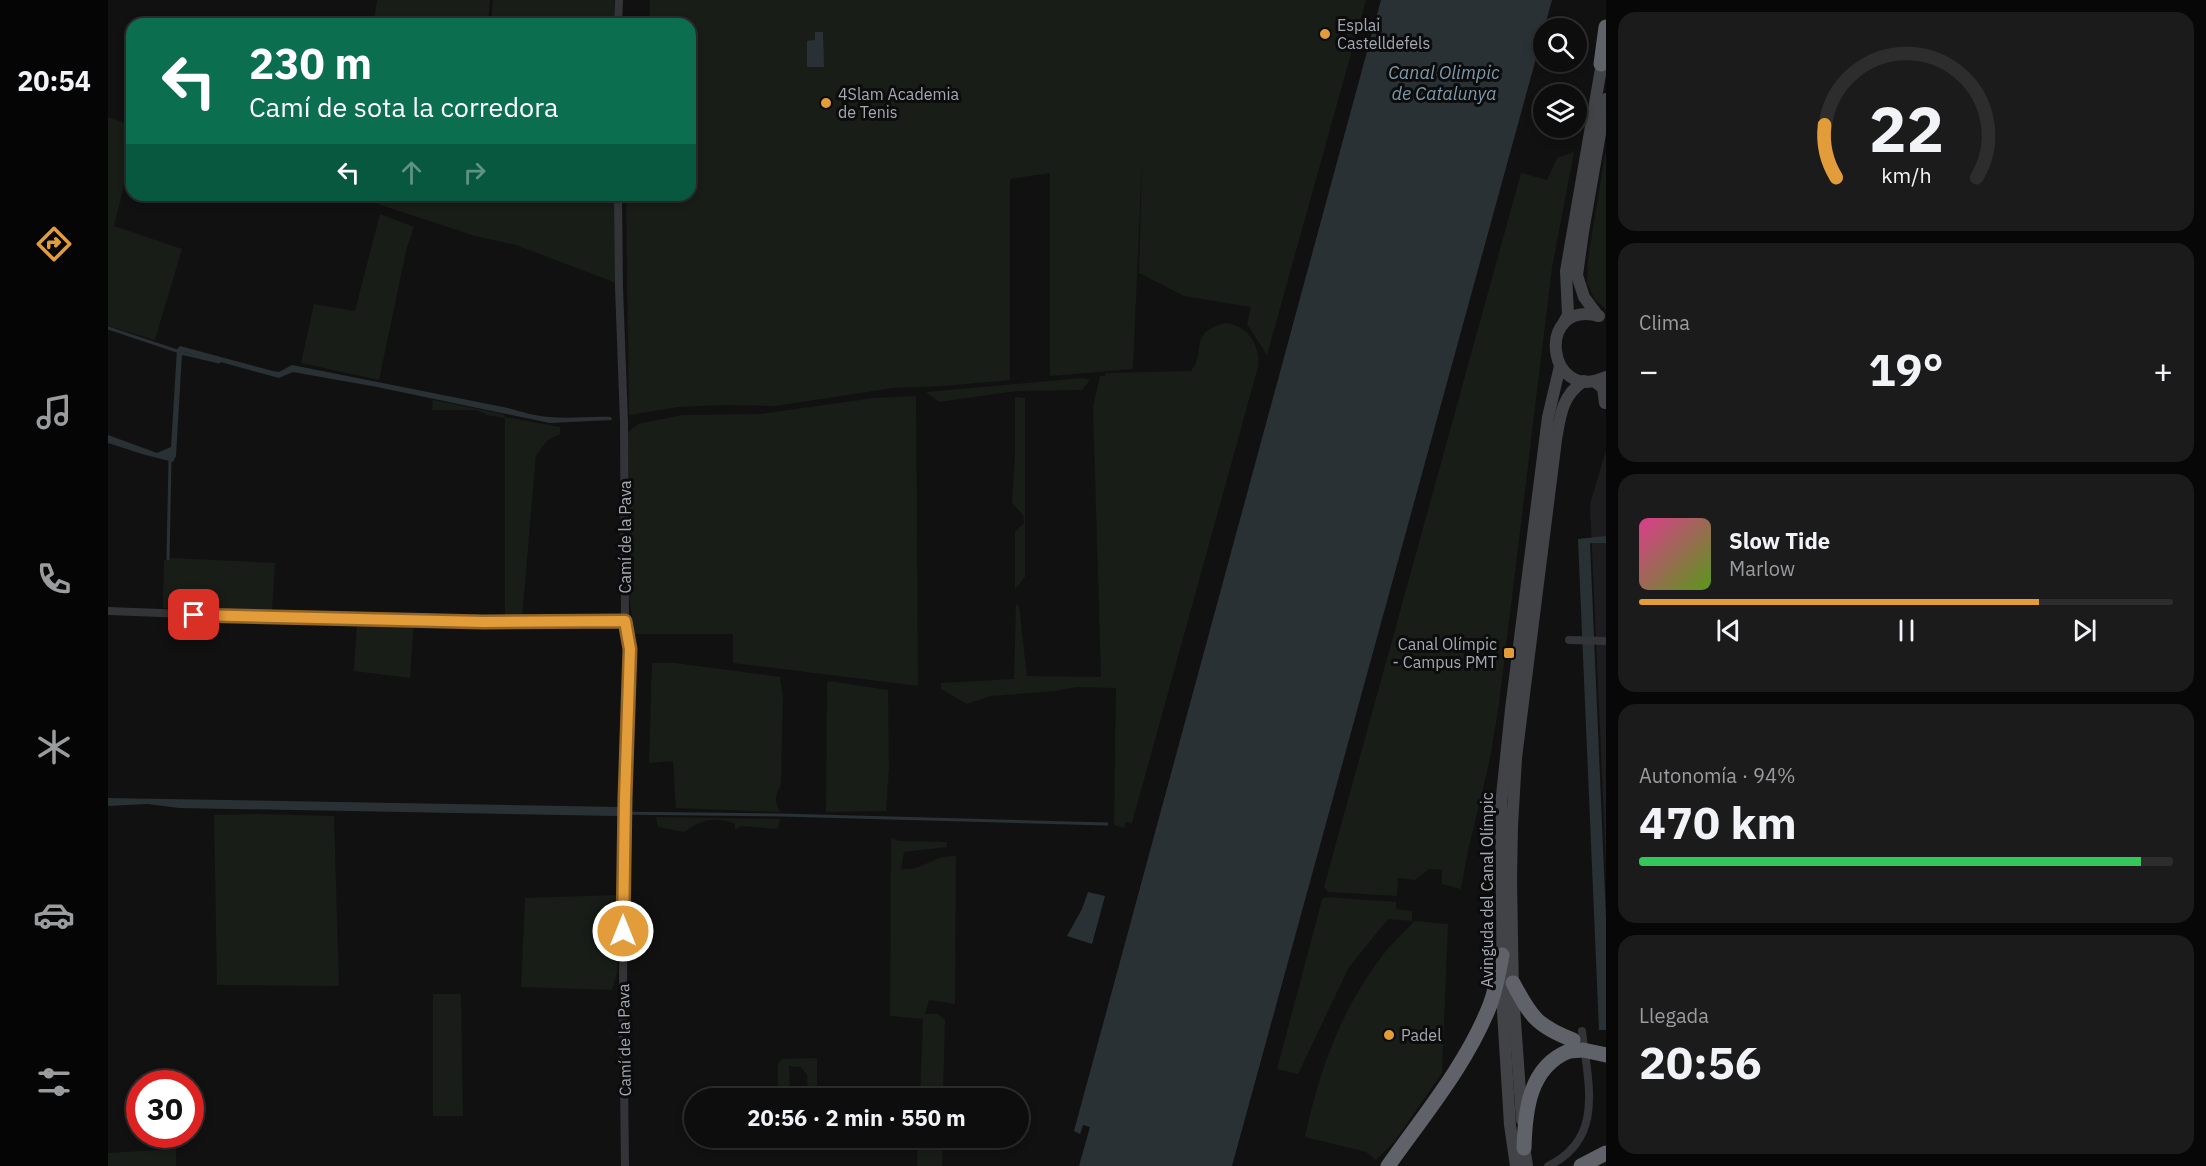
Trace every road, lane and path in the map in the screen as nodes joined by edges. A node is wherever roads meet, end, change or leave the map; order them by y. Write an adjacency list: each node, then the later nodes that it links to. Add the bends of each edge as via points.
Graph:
1 (619, 0): 2 (street)
2 (618, 18)
3 (1606, 27): 5 (highway)
4 (1606, 44): 5 (street)
5 (1601, 64): 9 (street, via 1566,270 1568,315)
6 (1606, 99): 8 (street, via 1577,275 1584,297)
7 (618, 201): 14 (street, Camí de la Pava)
8 (1602, 317): 9 (street, via 1580,314)
9 (1563, 324): 10 (street, via 1554,351)
10 (1560, 366): 11 (street, via 1568,374); 17 (street, Avinguda del Canal Olímpic, via 1548,417 1506,752 1501,826)
11 (1595, 380): 12 (street, via 1603,388 1605,404); 18 (street, Avinguda del Canal Olímpic, via 1569,393 1561,412 1520,726 1512,826)
12 (1606, 401)
13 (108, 611): 14 (street, via 268,618)
14 (625, 621): 27 (street, Camí de la Pava, via 630,649 624,822)
15 (1573, 640): 16 (street)
16 (1603, 641)
17 (1502, 955): 22 (highway, via 1495,992 1473,1038); 26 (street, Avinguda del Canal Olímpic, via 1510,1125)
18 (1513, 983): 19 (highway, via 1536,1020); 23 (street, Avinguda del Canal Olímpic)
19 (1575, 1041): 20 (highway); 21 (highway, bridge, via 1583,1050); 23 (highway, via 1550,1062 1535,1083 1526,1111); 30 (street, via 1587,1076 1587,1122 1573,1150)
20 (1606, 1047)
21 (1606, 1055)
22 (1402, 1146): 28 (street); 29 (highway)
23 (1524, 1148): 26 (street, Avinguda del Canal Olímpic)
24 (1606, 1153): 31 (highway)
25 (1606, 1161): 32 (highway)
26 (1520, 1165)
27 (625, 1166)
28 (1380, 1166)
29 (1388, 1166)
30 (1548, 1166)
31 (1581, 1166)
32 (1590, 1166)

